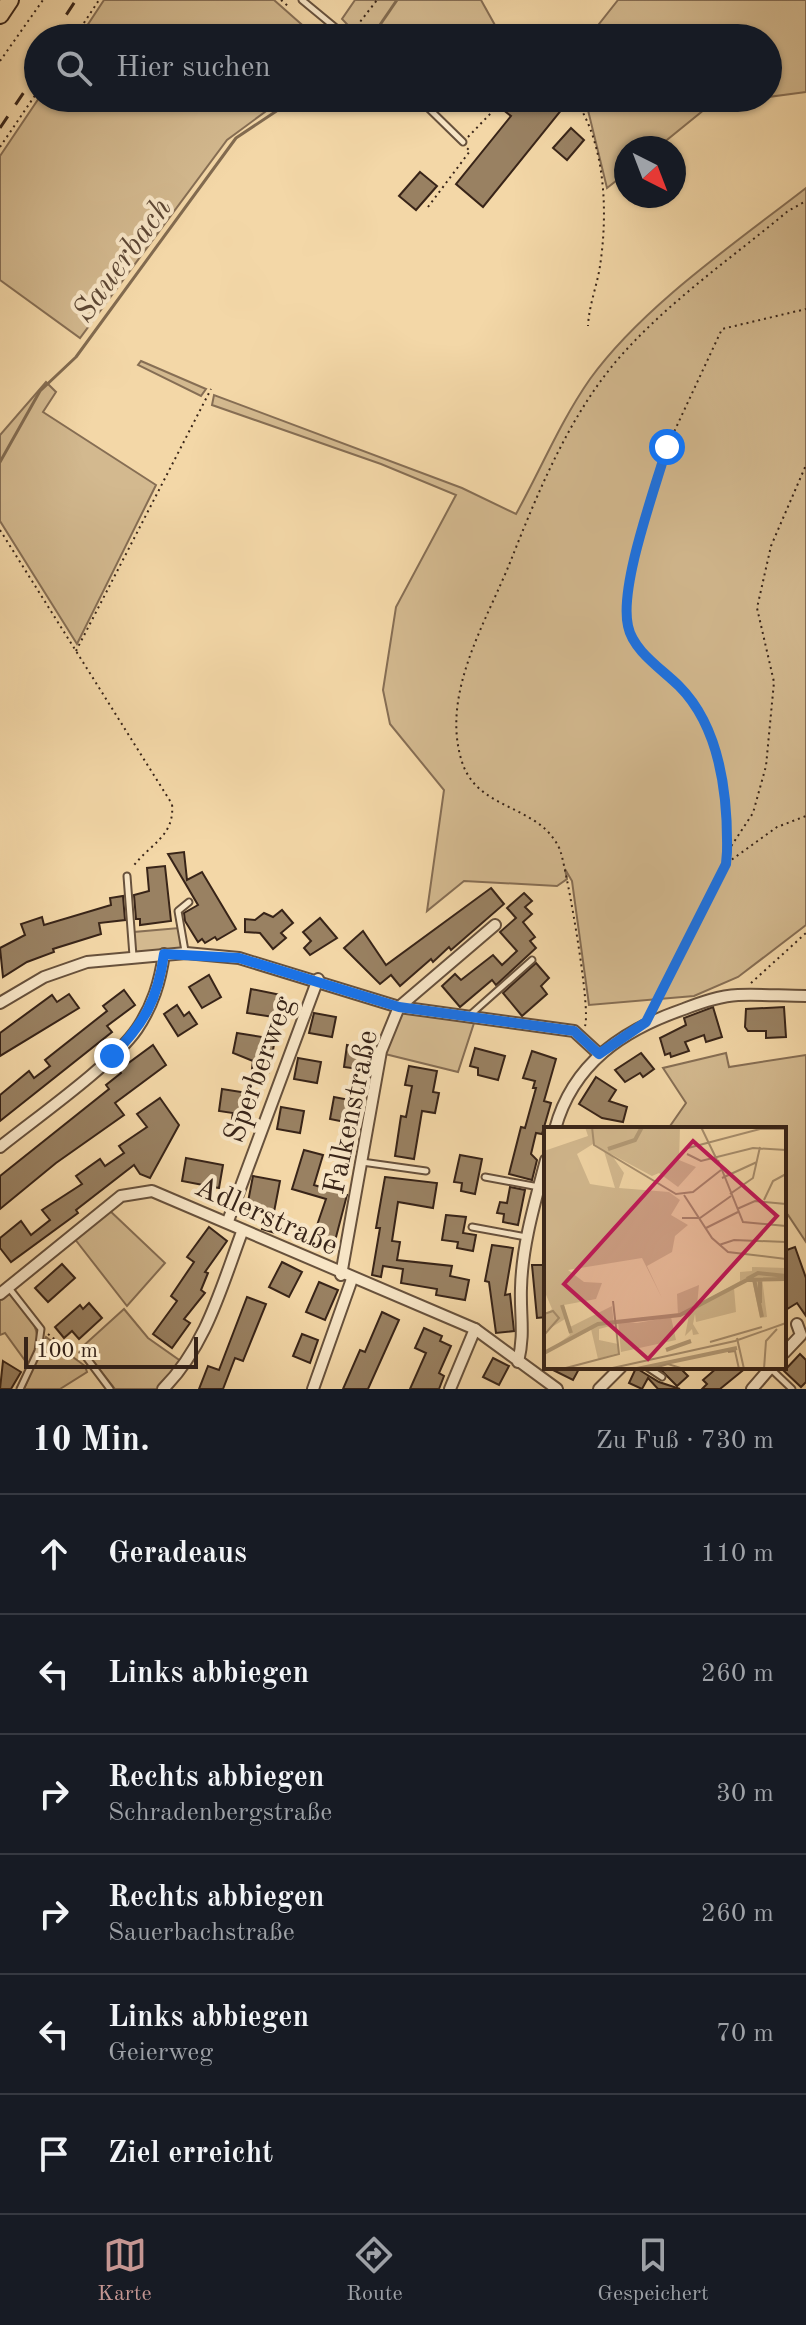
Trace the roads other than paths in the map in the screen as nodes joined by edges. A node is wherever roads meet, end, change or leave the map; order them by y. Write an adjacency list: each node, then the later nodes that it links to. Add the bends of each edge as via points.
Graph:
1 (10, 0): 3 (highway)
2 (302, 0): 4 (lane)
3 (0, 15)
4 (331, 24)
5 (432, 112): 6 (lane)
6 (463, 142)
7 (127, 876): 12 (lane)
8 (189, 902): 10 (lane, via 178,911)
9 (495, 925): 17 (street)
10 (186, 953): 11 (street); 14 (street, via 239,958)
11 (164, 954): 12 (street); 21 (street, via 159,987 137,1031)
12 (133, 956): 16 (street, via 87,962 44,977)
13 (532, 960): 18 (lane)
14 (318, 979): 17 (street); 27 (street, Sperberweg)
15 (806, 996): 19 (street, via 712,999 646,1022)
16 (0, 1003)
17 (399, 1007): 18 (street); 22 (street, Falkenstraße, via 381,1051)
18 (468, 1017): 19 (street, via 581,1034)
19 (599, 1054): 20 (street, via 569,1092)
20 (556, 1127)
21 (0, 1147)
22 (362, 1162): 24 (lane); 31 (street, Falkenstraße)
23 (544, 1168): 26 (street)
24 (426, 1171)
25 (485, 1177): 26 (lane)
26 (539, 1187): 30 (street)
27 (228, 1221): 29 (street, Adlerstraße); 32 (street, Adlerstraße, via 152,1191 121,1196)
28 (472, 1227): 30 (lane)
29 (242, 1232): 31 (street, Adlerstraße); 45 (street, via 205,1331 189,1361)
30 (527, 1238): 37 (street, via 521,1289 525,1335)
31 (347, 1277): 34 (street, Adlerstraße); 46 (street, Falkenstraße)
32 (4, 1290): 43 (lane, Adlerstraße, via 41,1329 38,1351)
33 (797, 1324): 35 (street, via 801,1335)
34 (475, 1329): 37 (street, Adlerstraße); 47 (street)
35 (786, 1351)
36 (83, 1353): 44 (lane)
37 (518, 1362): 48 (street, Adlerstraße)
38 (619, 1369): 49 (street)
39 (650, 1369): 42 (lane)
40 (770, 1369): 50 (street)
41 (772, 1369): 51 (lane)
42 (662, 1377)
43 (20, 1389)
44 (110, 1389)
45 (163, 1389)
46 (313, 1389)
47 (450, 1389)
48 (557, 1389)
49 (599, 1389)
50 (752, 1389)
51 (792, 1389)

